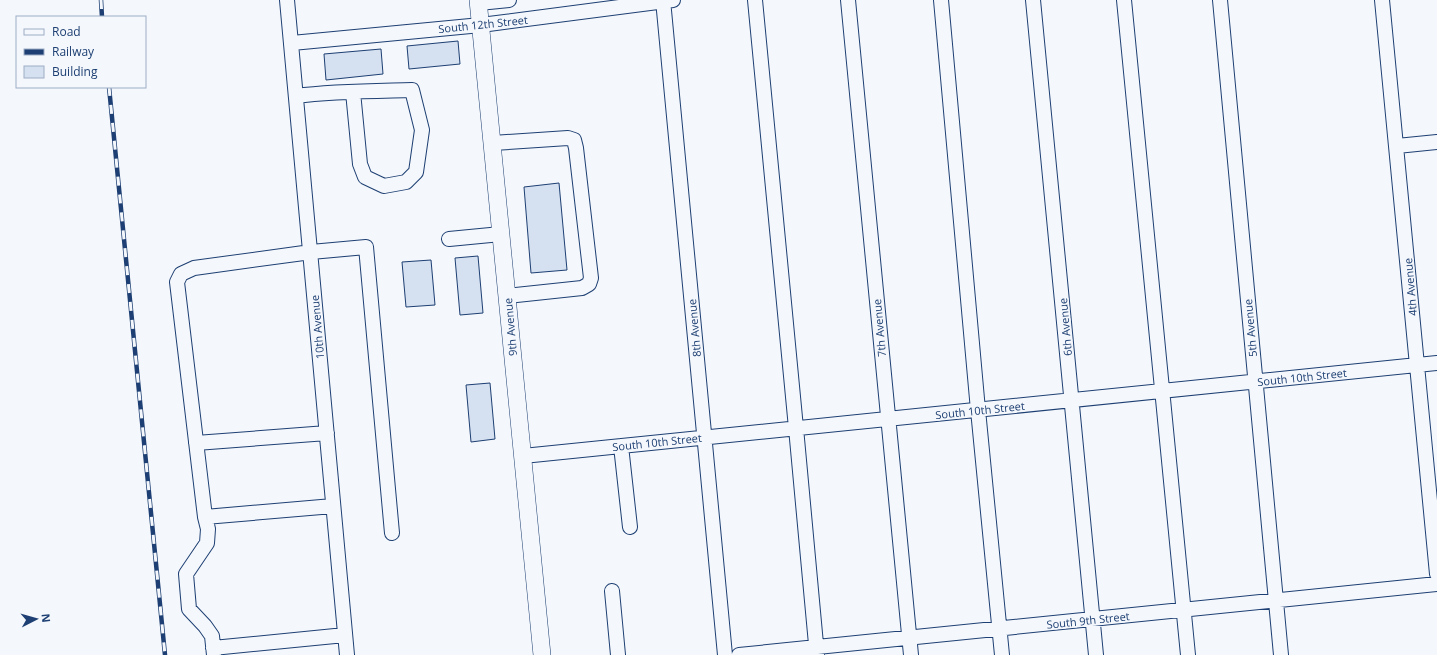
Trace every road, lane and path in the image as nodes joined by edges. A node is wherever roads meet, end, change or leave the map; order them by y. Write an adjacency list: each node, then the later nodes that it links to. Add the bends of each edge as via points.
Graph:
1 (287, 0): 13 (street, 10th Avenue)
2 (509, 0): 11 (street)
3 (666, 0): 12 (street, South 12th Street); 32 (street, 8th Avenue)
4 (755, 0): 30 (street)
5 (848, 0): 29 (street, 7th Avenue)
6 (941, 0): 28 (street)
7 (1033, 0): 27 (street, 6th Avenue)
8 (1124, 0): 26 (street)
9 (1220, 0): 25 (street, 5th Avenue)
10 (1382, 0): 18 (street, 4th Avenue)
11 (478, 1): 12 (main road, 9th Avenue)
12 (481, 25): 13 (street, South 12th Street); 17 (main road, 9th Avenue)
13 (292, 43): 15 (street, 10th Avenue)
14 (353, 92): 14 (street, via 412,90 422,130 416,172 406,182 384,186 365,177 360,164); 15 (street)
15 (296, 96): 21 (street, 10th Avenue)
16 (1437, 142): 18 (street)
17 (493, 143): 19 (main road, 9th Avenue); 22 (street, via 568,138 574,140 591,278 589,284 582,288)
18 (1396, 146): 24 (street, 4th Avenue)
19 (501, 234): 20 (street); 22 (main road, 9th Avenue)
20 (449, 239)
21 (311, 252): 31 (street, 10th Avenue); 33 (street, via 194,268 181,274 177,282); 39 (street, via 366,247)
22 (507, 296): 35 (main road, 9th Avenue)
23 (1437, 363): 24 (street, South 10th Street)
24 (1417, 365): 25 (street, South 10th Street); 40 (street, 4th Avenue)
25 (1255, 381): 26 (street, South 10th Street); 43 (street, 5th Avenue)
26 (1162, 391): 27 (street, South 10th Street); 44 (street)
27 (1072, 400): 28 (street, South 10th Street); 45 (street, 6th Avenue)
28 (978, 410): 29 (street, South 10th Street); 46 (street)
29 (888, 419): 30 (street, South 10th Street); 48 (street, 7th Avenue)
30 (796, 428): 32 (street, South 10th Street); 50 (street)
31 (327, 433): 33 (street); 36 (street, 10th Avenue)
32 (705, 437): 34 (street, South 10th Street); 54 (street, 8th Avenue)
33 (196, 443): 37 (street)
34 (621, 446): 35 (street, South 10th Street); 38 (street)
35 (523, 456): 52 (main road, 9th Avenue)
36 (333, 506): 37 (street); 47 (street, 10th Avenue)
37 (205, 517): 49 (street, via 208,529 207,543 186,574 190,609 212,636)
38 (630, 527)
39 (392, 533)
40 (1437, 574)
41 (1437, 584): 43 (street, South 9th Street)
42 (612, 591): 53 (street)
43 (1276, 600): 44 (street, South 9th Street); 60 (street, 5th Avenue)
44 (1183, 610): 45 (street, South 9th Street); 59 (street)
45 (1093, 619): 46 (street, South 9th Street); 58 (street, 6th Avenue)
46 (1000, 629): 48 (street, South 9th Street); 57 (street)
47 (345, 635): 49 (street); 51 (street, 10th Avenue)
48 (910, 638): 50 (street, South 9th Street); 56 (street, 7th Avenue)
49 (214, 651)
50 (817, 651): 55 (street, South 9th Street)
51 (346, 655)
52 (542, 655)
53 (618, 655)
54 (726, 655)
55 (739, 655)
56 (911, 655)
57 (1002, 655)
58 (1096, 655)
59 (1188, 655)
60 (1281, 655)

